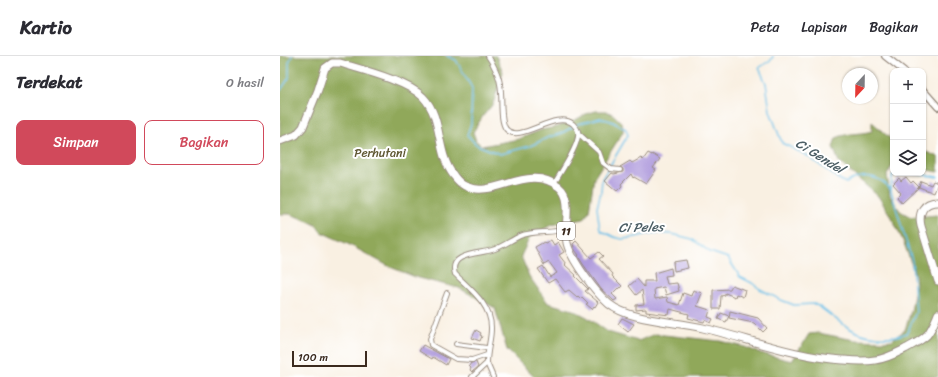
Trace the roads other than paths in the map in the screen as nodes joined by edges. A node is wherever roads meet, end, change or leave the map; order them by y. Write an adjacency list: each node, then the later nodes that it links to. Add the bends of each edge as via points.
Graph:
1 (488, 56): 6 (street, via 500,84 503,125 508,131 523,132 550,122 566,120)
2 (885, 56): 3 (street)
3 (900, 68)
4 (926, 93): 5 (street)
5 (938, 107)
6 (578, 131): 8 (street, via 599,152 603,163 611,169); 9 (street, via 574,150)
7 (280, 141): 9 (highway, via 296,135 303,127 325,68 332,63 340,63 398,82 422,96 434,114 440,144 448,166 458,181 465,186 482,189 525,179 542,179)
8 (620, 170)
9 (554, 184): 11 (highway, 11, via 564,192 567,201)
10 (938, 202): 12 (highway, via 926,205 920,217)
11 (566, 229): 14 (highway, 11, via 570,253 594,288 612,306 633,316 704,328 824,359 862,361 882,359 913,344 928,334); 16 (street, via 520,236 494,249 464,256 455,263 455,274 486,306 491,330)
12 (938, 281)
13 (447, 293): 17 (street, via 430,340 431,345 456,359 472,360)
14 (938, 314)
15 (456, 344): 16 (street)
16 (487, 348): 17 (street)
17 (487, 355): 18 (street)
18 (487, 363): 19 (street); 20 (street)
19 (472, 377)
20 (493, 377)

